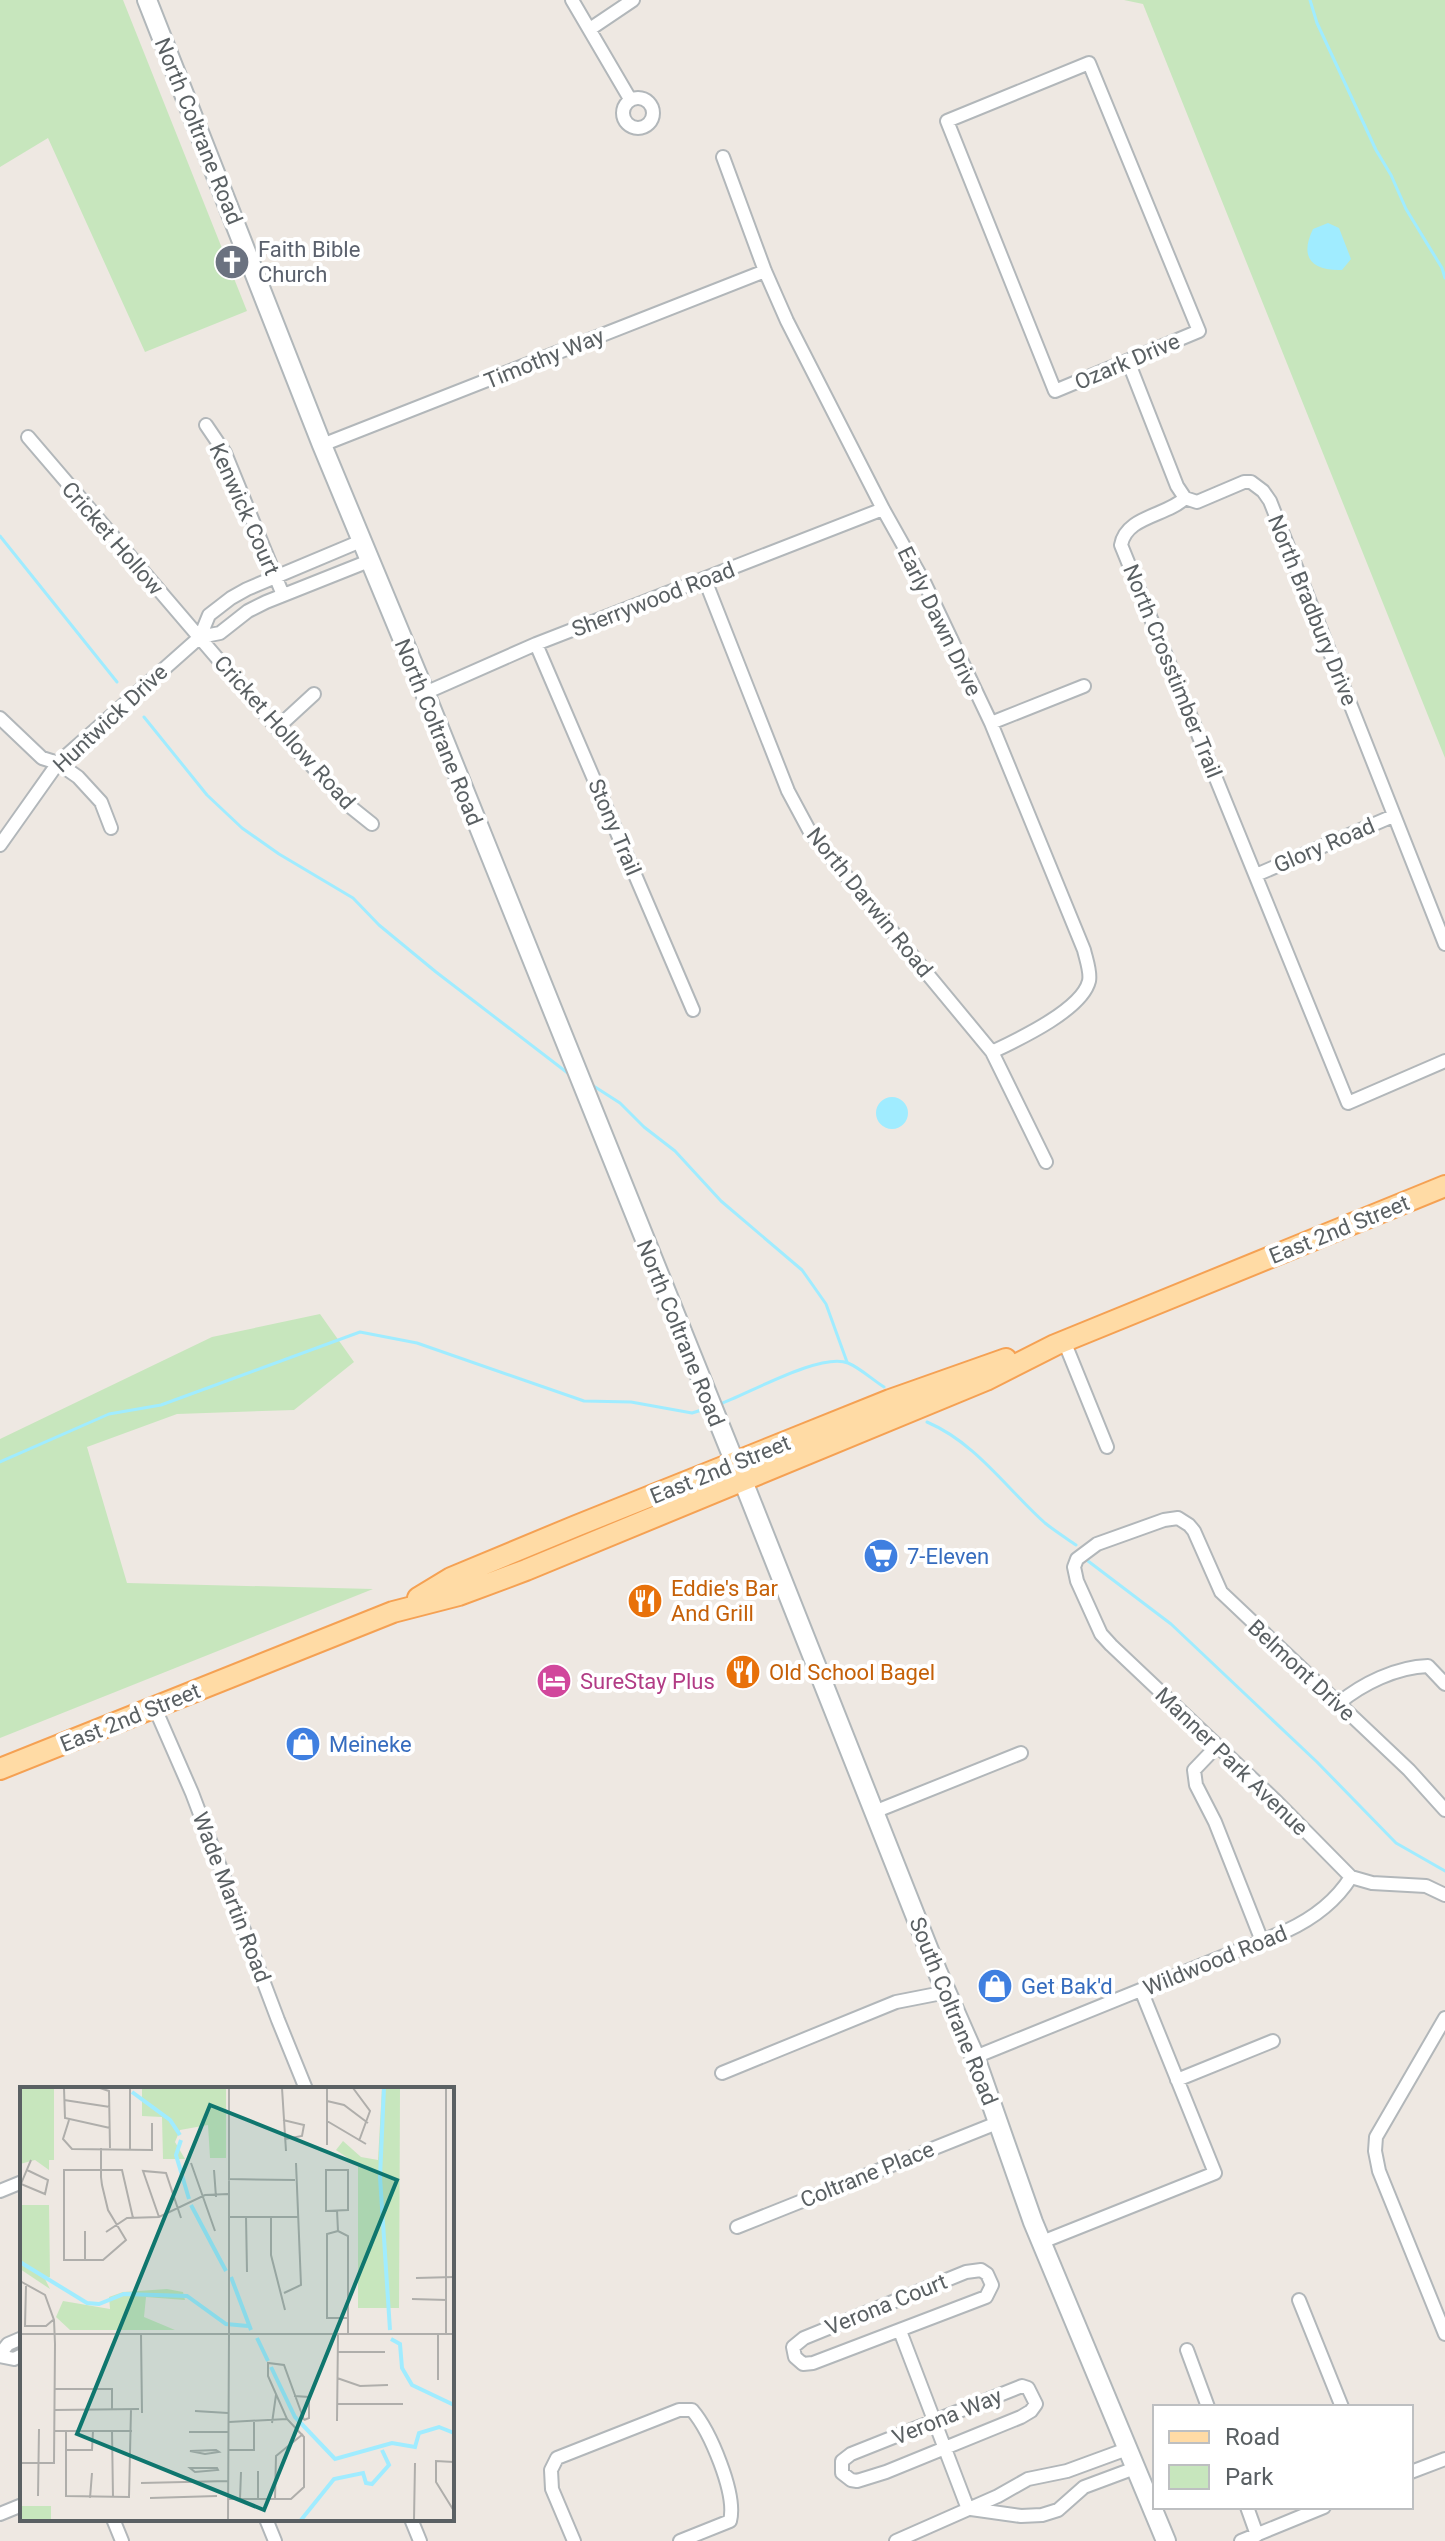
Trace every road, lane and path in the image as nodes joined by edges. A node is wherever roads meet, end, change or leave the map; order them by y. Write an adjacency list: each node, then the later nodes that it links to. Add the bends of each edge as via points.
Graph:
1 (147, 0): 11 (street, North Coltrane Road)
2 (572, 0): 4 (street)
3 (633, 0): 4 (street)
4 (590, 29): 5 (street)
5 (630, 99)
6 (723, 157): 7 (street, Early Dawn Drive)
7 (765, 271): 11 (street, Timothy Way); 13 (street, Early Dawn Drive)
8 (1128, 361): 8 (street, Ozark Drive, via 1199,331 1089,63 947,121 1055,391); 12 (street)
9 (206, 425): 16 (street, Kenwick Court, via 225,453)
10 (28, 437): 19 (street, Cricket Hollow)
11 (322, 445): 14 (street, North Coltrane Road)
12 (1185, 498): 28 (street, North Bradbury Drive, via 1197,502 1251,482 1270,501); 32 (street, North Crosstimber Trail, via 1130,527 1121,545)
13 (883, 509): 17 (street, Sherrywood Road); 25 (street, Early Dawn Drive)
14 (361, 541): 15 (street, North Coltrane Road); 16 (street, Huntwick Drive)
15 (369, 561): 18 (street, Huntwick Drive); 22 (street, North Coltrane Road)
16 (275, 577): 18 (street, Kenwick Court); 19 (street, Huntwick Drive, via 209,615)
17 (705, 580): 20 (street, Sherrywood Road); 35 (street, North Darwin Road, via 788,791 810,832)
18 (283, 595): 19 (street, Huntwick Drive, via 248,611 220,633)
19 (200, 637): 26 (street, Cricket Hollow Road); 27 (street, Huntwick Drive)
20 (536, 644): 22 (street, Sherrywood Road); 34 (street, Stony Trail)
21 (1084, 686): 25 (street)
22 (425, 693): 41 (street, North Coltrane Road)
23 (314, 694): 26 (street)
24 (0, 718): 27 (street, via 42,758)
25 (991, 723): 35 (street, Early Dawn Drive, via 1084,950 1089,980 1083,993 1054,1018)
26 (277, 728): 29 (street, Cricket Hollow Road)
27 (58, 763): 30 (street, via 101,802); 31 (street, Huntwick Drive)
28 (1393, 816): 32 (street, Glory Road); 33 (street)
29 (372, 824)
30 (111, 828)
31 (0, 845)
32 (1256, 875): 36 (street, North Crosstimber Trail, via 1348,1103)
33 (1445, 944)
34 (693, 1010)
35 (992, 1052): 37 (street, North Darwin Road)
36 (1445, 1061)
37 (1046, 1162)
38 (1445, 1186): 39 (main road, East 2nd Street)
39 (1059, 1343): 40 (street); 41 (main road, East 2nd Street, via 955,1376)
40 (1107, 1447)
41 (739, 1472): 43 (main road, East 2nd Street); 44 (main road, East 2nd Street); 53 (street, South Coltrane Road)
42 (1178, 1518): 47 (street, Belmont Drive, via 1194,1531 1221,1592); 49 (street, Manner Park Avenue, via 1097,1544 1074,1567 1101,1634)
43 (576, 1526): 44 (main road, via 529,1560); 45 (main road, East 2nd Street, via 451,1578)
44 (526, 1570): 45 (main road, East 2nd Street)
45 (393, 1612): 48 (main road, East 2nd Street)
46 (1445, 1684): 47 (street, via 1428,1666 1413,1667 1358,1688)
47 (1339, 1703): 52 (street, Belmont Drive)
48 (154, 1706): 51 (main road, East 2nd Street); 64 (street, Wade Martin Road)
49 (1216, 1747): 54 (street, Manner Park Avenue); 56 (street, via 1194,1770 1196,1785)
50 (1021, 1753): 53 (street)
51 (0, 1769)
52 (1445, 1810)
53 (874, 1812): 58 (street, South Coltrane Road)
54 (1351, 1877): 55 (street, via 1426,1886); 56 (street, Wildwood Road, via 1340,1895 1314,1915)
55 (1445, 1895)
56 (1262, 1941): 57 (street, Wildwood Road)
57 (1141, 1990): 61 (street, Wildwood Road); 63 (street)
58 (947, 1992): 61 (street, South Coltrane Road); 62 (street, via 896,2002)
59 (1445, 2018): 72 (street, via 1376,2137 1375,2151)
60 (1273, 2041): 63 (street)
61 (975, 2057): 65 (street, South Coltrane Road)
62 (722, 2073)
63 (1177, 2080): 69 (street, via 1215,2173)
64 (305, 2087)
65 (997, 2123): 68 (street, Coltrane Place); 69 (street, South Coltrane Road)
66 (20, 2183): 67 (street)
67 (0, 2191)
68 (737, 2227)
69 (1042, 2242): 81 (street, South Coltrane Road)
70 (1299, 2300): 78 (street)
71 (900, 2331): 71 (street, Verona Court, via 986,2297 992,2285 989,2276 981,2270 966,2272 804,2338 793,2350 799,2362 813,2363); 79 (street)
72 (1445, 2334)
73 (20, 2339): 75 (street)
74 (1187, 2350): 77 (street)
75 (0, 2355): 76 (street)
76 (20, 2356)
77 (1207, 2405)
78 (1341, 2405)
79 (934, 2420): 80 (street); 80 (street, Verona Way, via 1022,2386 1035,2399 1034,2408 1021,2417); 80 (street, Verona Way, via 846,2457 842,2473 857,2481)
80 (945, 2448): 86 (street)
81 (1127, 2449): 83 (street, South Coltrane Road); 86 (street, via 1028,2479)
82 (1445, 2459): 84 (street)
83 (1135, 2468): 86 (street, via 1084,2487 1058,2510 1042,2515); 100 (street, South Coltrane Road)
84 (1413, 2471)
85 (20, 2506): 89 (street)
86 (968, 2509): 99 (street)
87 (1248, 2509): 93 (street)
88 (1319, 2509): 93 (street)
89 (0, 2514)
90 (114, 2521): 94 (street)
91 (267, 2521): 95 (street)
92 (412, 2521): 96 (street)
93 (1257, 2535): 101 (street)
94 (122, 2541)
95 (275, 2541)
96 (420, 2541)
97 (574, 2541): 98 (street, via 552,2489 551,2470 557,2458 679,2410 692,2410 702,2422 733,2510 730,2521)
98 (680, 2541)
99 (896, 2541)
100 (1166, 2541)
101 (1241, 2541)

